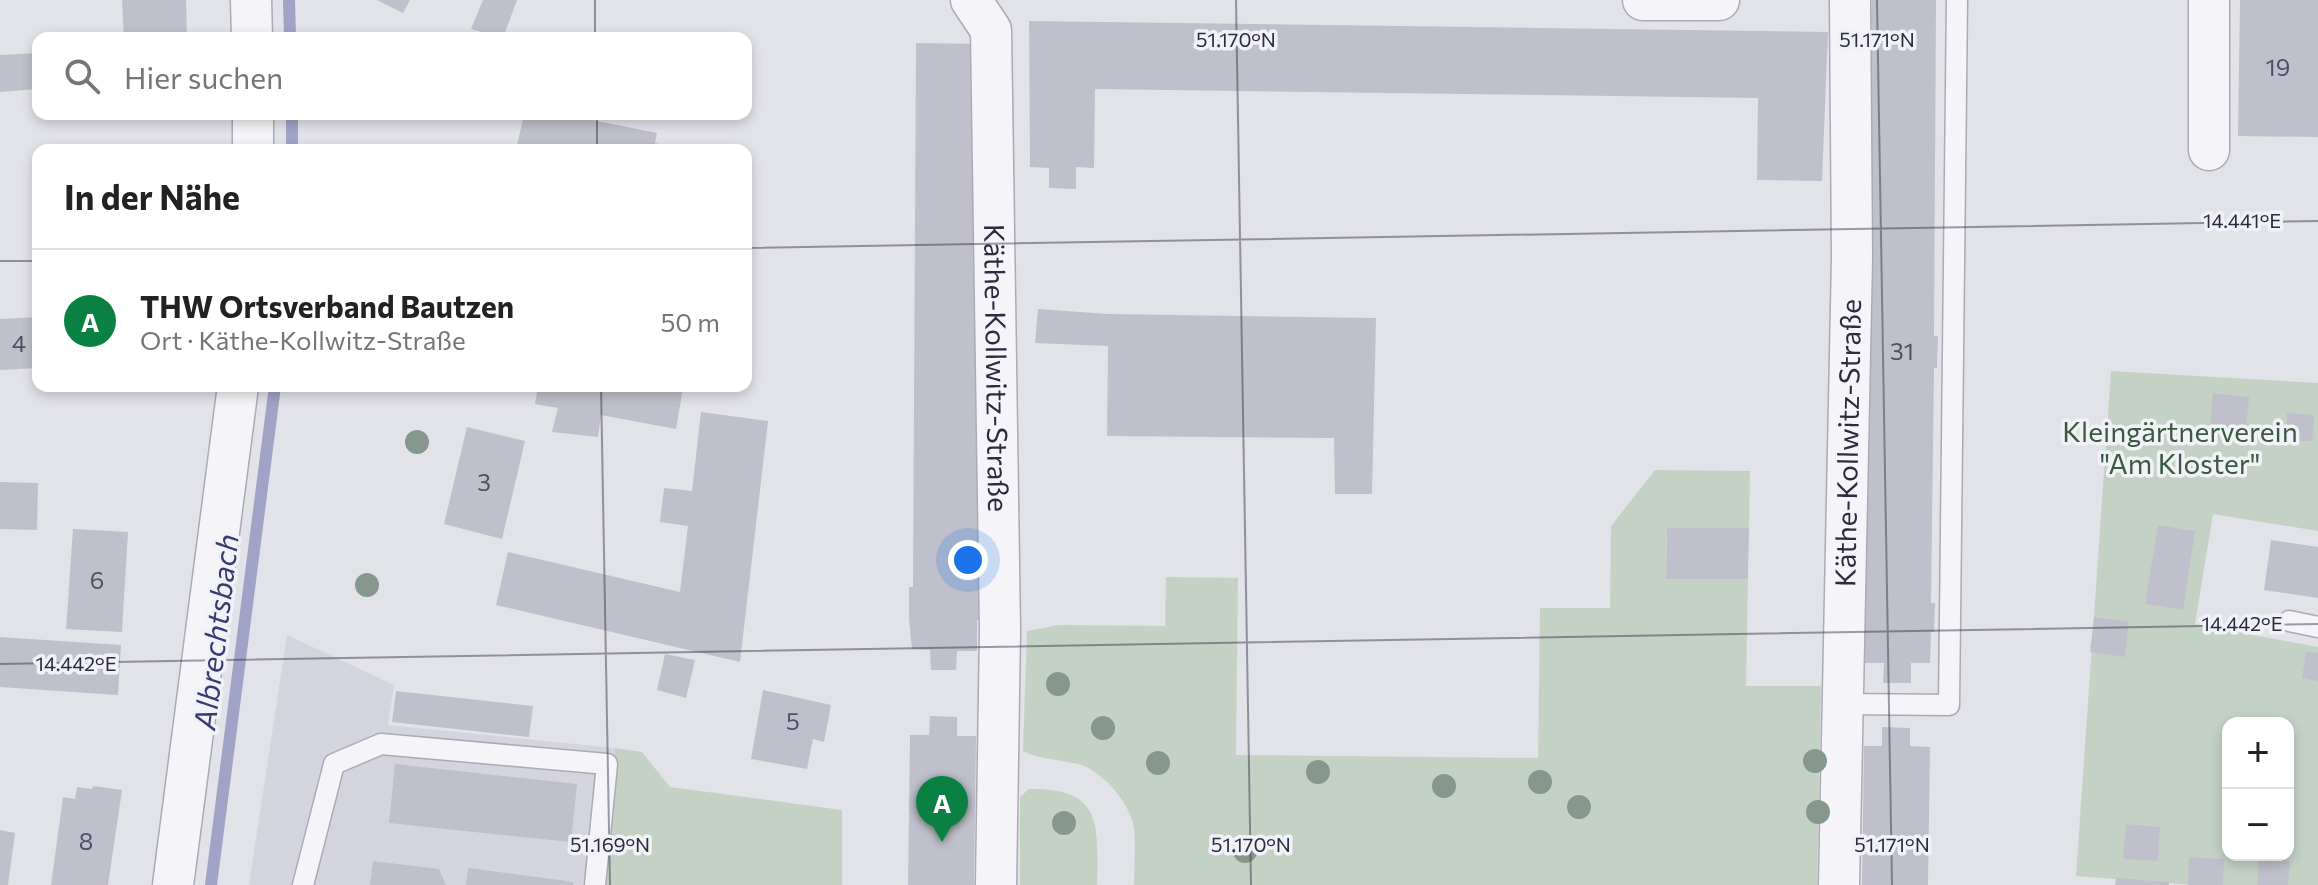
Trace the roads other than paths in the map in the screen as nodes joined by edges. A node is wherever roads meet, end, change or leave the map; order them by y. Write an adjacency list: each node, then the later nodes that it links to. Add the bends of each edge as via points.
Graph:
1 (251, 0): 8 (street)
2 (971, 0): 19 (street, Käthe-Kollwitz-Straße, via 991,30 1000,631)
3 (1643, 0): 4 (street)
4 (1719, 0)
5 (1850, 0): 15 (street, Käthe-Kollwitz-Straße, via 1852,257)
6 (1957, 0): 15 (lane, via 1949,705)
7 (2209, 0): 11 (street)
8 (252, 32)
9 (253, 120): 10 (street)
10 (253, 144)
11 (2209, 150)
12 (237, 392): 16 (street)
13 (2289, 621): 14 (lane)
14 (2318, 627)
15 (1843, 704): 20 (street, Käthe-Kollwitz-Straße)
16 (173, 885)
17 (303, 885): 18 (lane, via 334,764 381,744 607,764)
18 (595, 885)
19 (996, 885)
20 (1839, 885)

